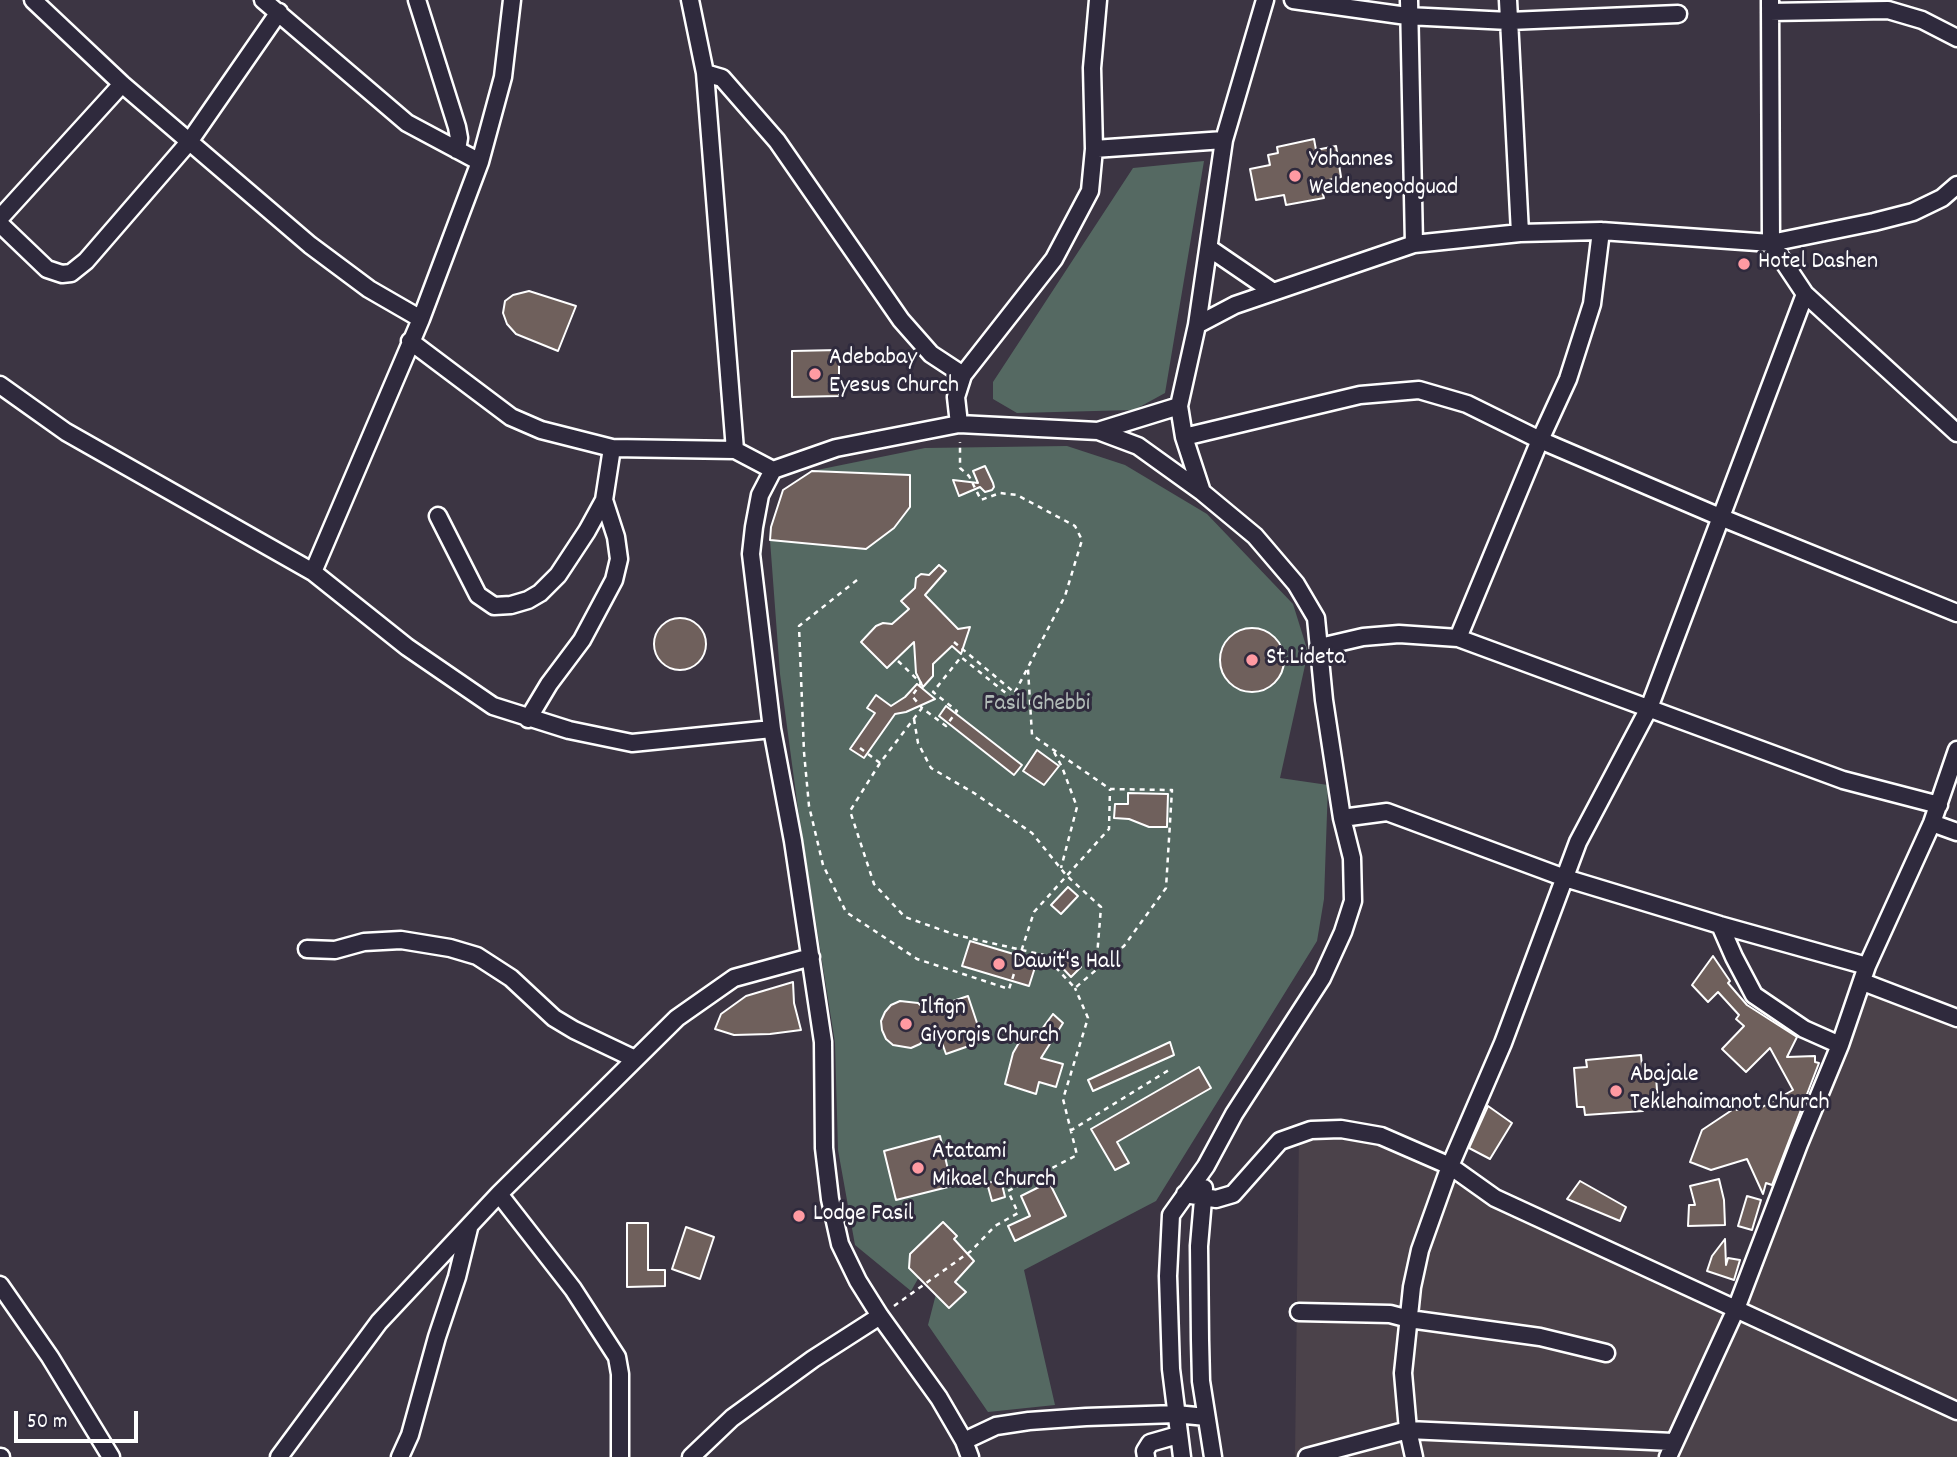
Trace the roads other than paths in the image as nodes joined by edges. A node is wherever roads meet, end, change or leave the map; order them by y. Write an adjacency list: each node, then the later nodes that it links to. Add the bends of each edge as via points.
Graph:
1 (33, 0): 18 (street)
2 (264, 0): 13 (street)
3 (417, 0): 22 (street, via 457,127)
4 (512, 0): 23 (street, via 503,77)
5 (690, 0): 17 (street)
6 (1098, 0): 21 (street, via 1092,68)
7 (1265, 0): 19 (street)
8 (1293, 0): 10 (street)
9 (1508, 0): 15 (street)
10 (1338, 3): 12 (street)
11 (1770, 6): 16 (street, via 1888,10 1922,20); 29 (street)
12 (1408, 8): 15 (street); 30 (street)
13 (279, 12): 20 (street); 22 (street, via 407,123)
14 (1678, 14): 15 (street)
15 (1509, 21): 28 (street)
16 (1957, 38)
17 (705, 73): 37 (street, via 722,78 777,141 901,320 931,354); 46 (street)
18 (122, 84): 20 (street); 25 (street)
19 (1224, 140): 21 (street); 31 (street)
20 (189, 142): 26 (street, via 71,273 47,269); 34 (street, via 310,245 369,289)
21 (1094, 149): 37 (street, via 1090,191 1054,259)
22 (457, 150): 23 (street)
23 (480, 162): 34 (street)
24 (1957, 185): 29 (street, via 1913,212)
25 (0, 218)
26 (0, 224)
27 (1601, 232): 28 (street); 29 (street); 44 (street, via 1592,303 1568,379)
28 (1520, 233): 30 (street)
29 (1771, 243): 33 (street)
30 (1414, 244): 32 (street)
31 (1209, 248): 32 (street); 35 (street)
32 (1272, 291): 35 (street)
33 (1805, 293): 42 (street); 51 (street)
34 (421, 319): 36 (street)
35 (1198, 325): 39 (street)
36 (410, 341): 45 (street, via 511,416 541,430); 52 (street)
37 (963, 375): 40 (street, via 956,397)
38 (0, 385): 52 (street, via 66,432)
39 (1179, 405): 41 (street); 43 (street)
40 (959, 424): 41 (street); 47 (street, via 836,448)
41 (1098, 431): 48 (street, via 1138,446)
42 (1957, 433)
43 (1184, 437): 44 (street, via 1360,395 1419,390 1467,404); 48 (street)
44 (1540, 440): 51 (street); 54 (street)
45 (612, 448): 46 (street); 49 (street)
46 (735, 450): 47 (street)
47 (773, 470): 58 (street, via 760,495 751,554)
48 (1202, 492): 55 (street, via 1255,536 1296,584 1316,618)
49 (604, 500): 50 (street, via 558,575 540,593 511,605 494,606 478,595); 57 (street, via 617,537 619,559 614,580 582,640)
50 (438, 516)
51 (1720, 517): 53 (street); 56 (street)
52 (313, 572): 57 (street, via 407,647 493,706)
53 (1957, 614)
54 (1458, 638): 55 (street, via 1363,636); 56 (street)
55 (1320, 647): 61 (street)
56 (1649, 708): 60 (street, via 1843,780); 64 (street, via 1578,842)
57 (528, 719): 58 (street, via 632,743)
58 (772, 729): 67 (street)
59 (1957, 750): 60 (street)
60 (1939, 805): 62 (street)
61 (1342, 818): 64 (street, via 1387,812); 73 (street, via 1352,858 1353,901 1343,932 1322,978)
62 (1932, 823): 63 (street); 68 (street)
63 (1957, 832)
64 (1565, 878): 65 (street); 74 (street, via 1503,1043)
65 (1720, 925): 68 (street); 71 (street, via 1754,995 1804,1029)
66 (307, 949): 72 (street, via 335,950 401,940 477,956 511,978 554,1018)
67 (811, 957): 72 (street, via 734,978 677,1018); 84 (street, via 823,1042 824,1147 830,1199 840,1244)
68 (1867, 966): 69 (street)
69 (1863, 982): 70 (street); 71 (street)
70 (1957, 1018)
71 (1840, 1045): 82 (street)
72 (635, 1059): 75 (street)
73 (1206, 1166): 76 (street); 77 (street)
74 (1450, 1166): 77 (street, via 1381,1136 1341,1129 1311,1130 1280,1141 1233,1194); 82 (street, via 1495,1198); 85 (street, via 1420,1250)
75 (499, 1194): 78 (street); 97 (street, via 573,1289 617,1357)
76 (1185, 1194): 77 (street); 79 (street, via 1171,1215)
77 (1203, 1198): 80 (street)
78 (470, 1225): 95 (street, via 379,1322); 96 (street)
79 (1168, 1276): 80 (street); 88 (street)
80 (1199, 1276): 89 (street)
81 (0, 1285): 94 (street)
82 (1736, 1309): 87 (street); 93 (street)
83 (1299, 1312): 85 (street, via 1390,1314)
84 (880, 1316): 92 (street); 98 (street, via 732,1418)
85 (1409, 1319): 86 (street, via 1540,1337); 90 (street, via 1403,1373)
86 (1606, 1353)
87 (1957, 1411)
88 (1177, 1414): 89 (street); 91 (street); 92 (street, via 1029,1421 996,1426)
89 (1206, 1417): 102 (street)
90 (1408, 1430): 93 (street); 103 (street); 104 (street)
91 (1178, 1435): 100 (street, via 1150,1443); 101 (street)
92 (964, 1441): 99 (street)
93 (1670, 1449)
94 (111, 1457)
95 (279, 1457)
96 (400, 1457)
97 (620, 1457)
98 (691, 1457)
99 (970, 1457)
100 (1146, 1457)
101 (1182, 1457)
102 (1213, 1457)
103 (1307, 1457)
104 (1414, 1457)

